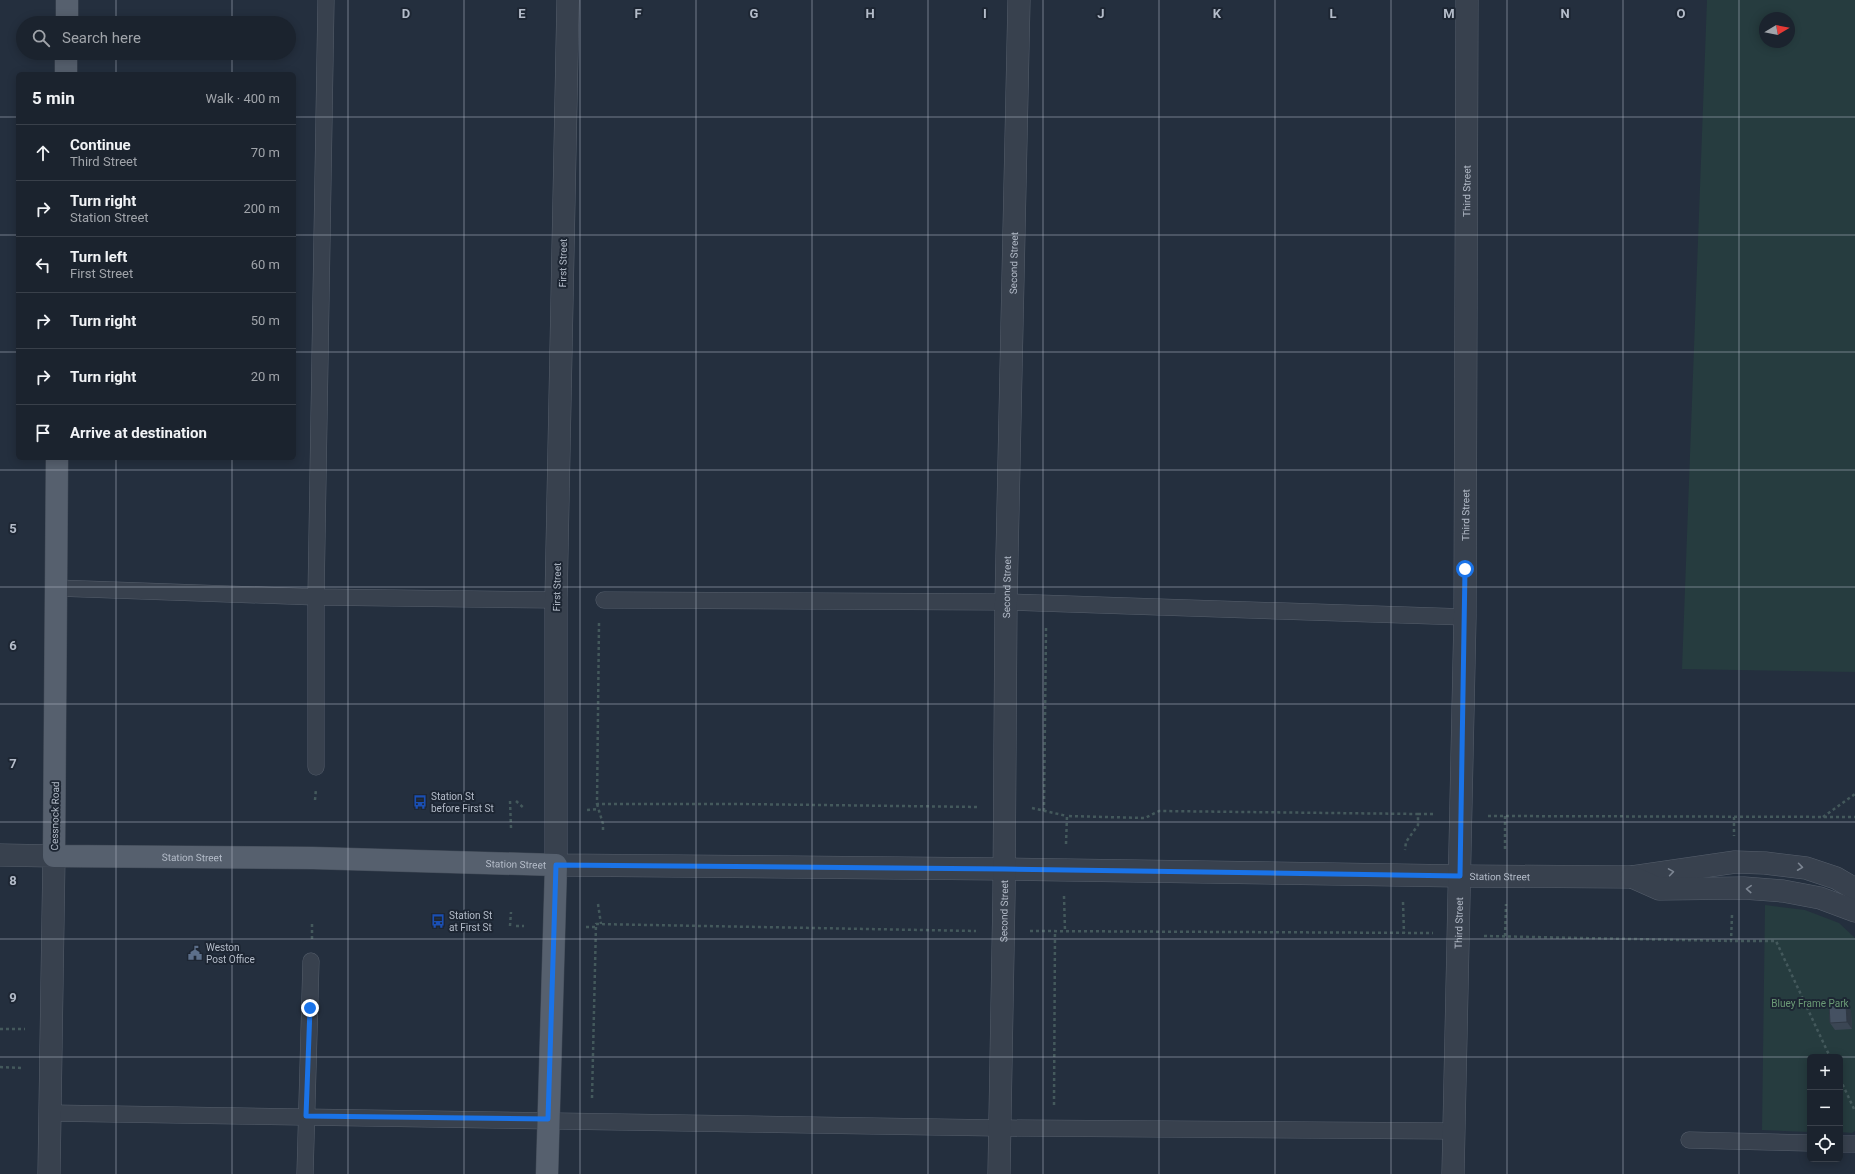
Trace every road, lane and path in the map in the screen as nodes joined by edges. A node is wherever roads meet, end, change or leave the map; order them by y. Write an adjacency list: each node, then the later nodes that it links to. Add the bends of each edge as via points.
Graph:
1 (67, 0): 6 (main road)
2 (326, 0): 11 (lane)
3 (568, 0): 12 (street, First Street)
4 (1019, 0): 14 (street, Second Street)
5 (1467, 0): 15 (street, Third Street)
6 (67, 16)
7 (66, 60): 8 (main road)
8 (66, 72)
9 (57, 460): 10 (main road, Cessnock Road)
10 (56, 588): 11 (lane); 42 (main road, Cessnock Road)
11 (316, 597): 12 (lane); 18 (lane)
12 (556, 600): 43 (street, First Street)
13 (604, 600): 14 (lane)
14 (1006, 602): 15 (lane); 44 (street, Second Street)
15 (1465, 617): 45 (street, Third Street)
16 (599, 620): 22 (path)
17 (1046, 626): 28 (path)
18 (316, 767)
19 (1855, 794): 34 (path)
20 (510, 801): 36 (path)
21 (516, 801): 25 (path)
22 (597, 804): 23 (path); 26 (path)
23 (981, 807)
24 (1032, 808): 28 (path)
25 (525, 809)
26 (598, 809): 27 (path); 37 (path)
27 (587, 810)
28 (1044, 811): 31 (path)
29 (1418, 814): 30 (path); 31 (path, via 1159,811 1145,818); 39 (path, via 1418,825 1406,842)
30 (1442, 814)
31 (1066, 816): 38 (path)
32 (1486, 816): 33 (path)
33 (1505, 816): 34 (path); 40 (path)
34 (1823, 817): 35 (path)
35 (1855, 817)
36 (511, 828)
37 (603, 832)
38 (1066, 849)
39 (1405, 852)
40 (1505, 853)
41 (0, 855): 42 (street, Station Street)
42 (54, 856): 43 (main road, Station Street, via 313,858); 74 (street, Cessnock Road)
43 (556, 865): 44 (street, Station Street); 76 (main road, First Street)
44 (1004, 869): 45 (street, Station Street); 78 (street, Second Street)
45 (1460, 876): 46 (street, Station Street); 80 (street, Third Street)
46 (1632, 878): 47 (street, Station Street, one-way to 47, via 1734,862 1765,863 1806,868 1836,878); 52 (street, Station Street, one-way to 46, via 1820,898 1783,891 1744,888 1659,889)
47 (1855, 889)
48 (1064, 895): 64 (path)
49 (1403, 901): 65 (path)
50 (598, 904): 55 (path)
51 (1506, 904): 68 (path)
52 (1855, 911)
53 (511, 912): 56 (path)
54 (1732, 912): 69 (path)
55 (601, 924): 60 (path, via 596,924); 61 (path)
56 (510, 926)
57 (516, 926): 58 (path)
58 (524, 926)
59 (586, 927): 60 (path)
60 (595, 927): 77 (path)
61 (976, 931)
62 (1027, 931): 63 (path)
63 (1056, 931): 64 (path); 79 (path)
64 (1065, 931): 65 (path)
65 (1404, 933): 66 (path)
66 (1435, 933)
67 (1479, 936): 68 (path)
68 (1506, 936): 69 (path)
69 (1731, 941): 71 (path, via 1776,941)
70 (311, 961): 75 (lane)
71 (1829, 1054)
72 (1843, 1085): 73 (path)
73 (1855, 1111)
74 (50, 1113): 75 (lane); 85 (street, Cessnock Road)
75 (306, 1116): 76 (lane); 86 (lane)
76 (548, 1119): 77 (lane); 87 (main road, First Street)
77 (591, 1120): 78 (lane)
78 (999, 1128): 79 (lane); 88 (street, Second Street)
79 (1054, 1128): 80 (lane)
80 (1454, 1131): 89 (street, Third Street)
81 (1689, 1140): 82 (lane)
82 (1807, 1143)
83 (1843, 1144): 84 (lane)
84 (1855, 1144)
85 (49, 1174)
86 (305, 1174)
87 (547, 1174)
88 (999, 1174)
89 (1453, 1174)

